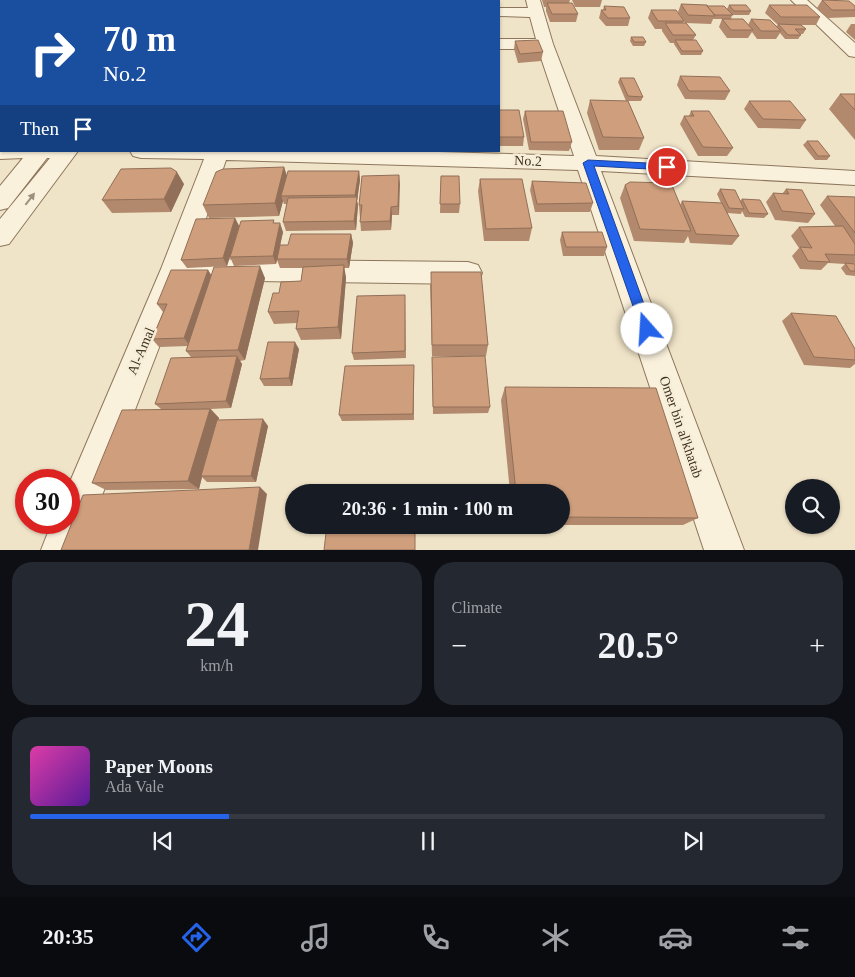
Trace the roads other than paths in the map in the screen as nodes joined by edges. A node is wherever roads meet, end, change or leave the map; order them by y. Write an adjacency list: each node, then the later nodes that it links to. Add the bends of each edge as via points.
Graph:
1 (798, 0): 6 (street)
2 (534, 6): 3 (street); 5 (street, Omer bin al'khatab)
3 (500, 12)
4 (500, 44): 5 (street)
5 (545, 44): 11 (street, Omer bin al'khatab)
6 (854, 50)
7 (40, 152): 13 (street)
8 (66, 152): 14 (street, one-way to 8)
9 (218, 152): 15 (street, Al-Amal)
10 (249, 152): 11 (street, No.2)
11 (588, 163): 12 (street, No.2); 18 (street, Omer bin al'khatab)
12 (855, 178)
13 (0, 202)
14 (0, 238)
15 (175, 269): 16 (street); 17 (street, Al-Amal)
16 (472, 273)
17 (61, 550)
18 (724, 550)

